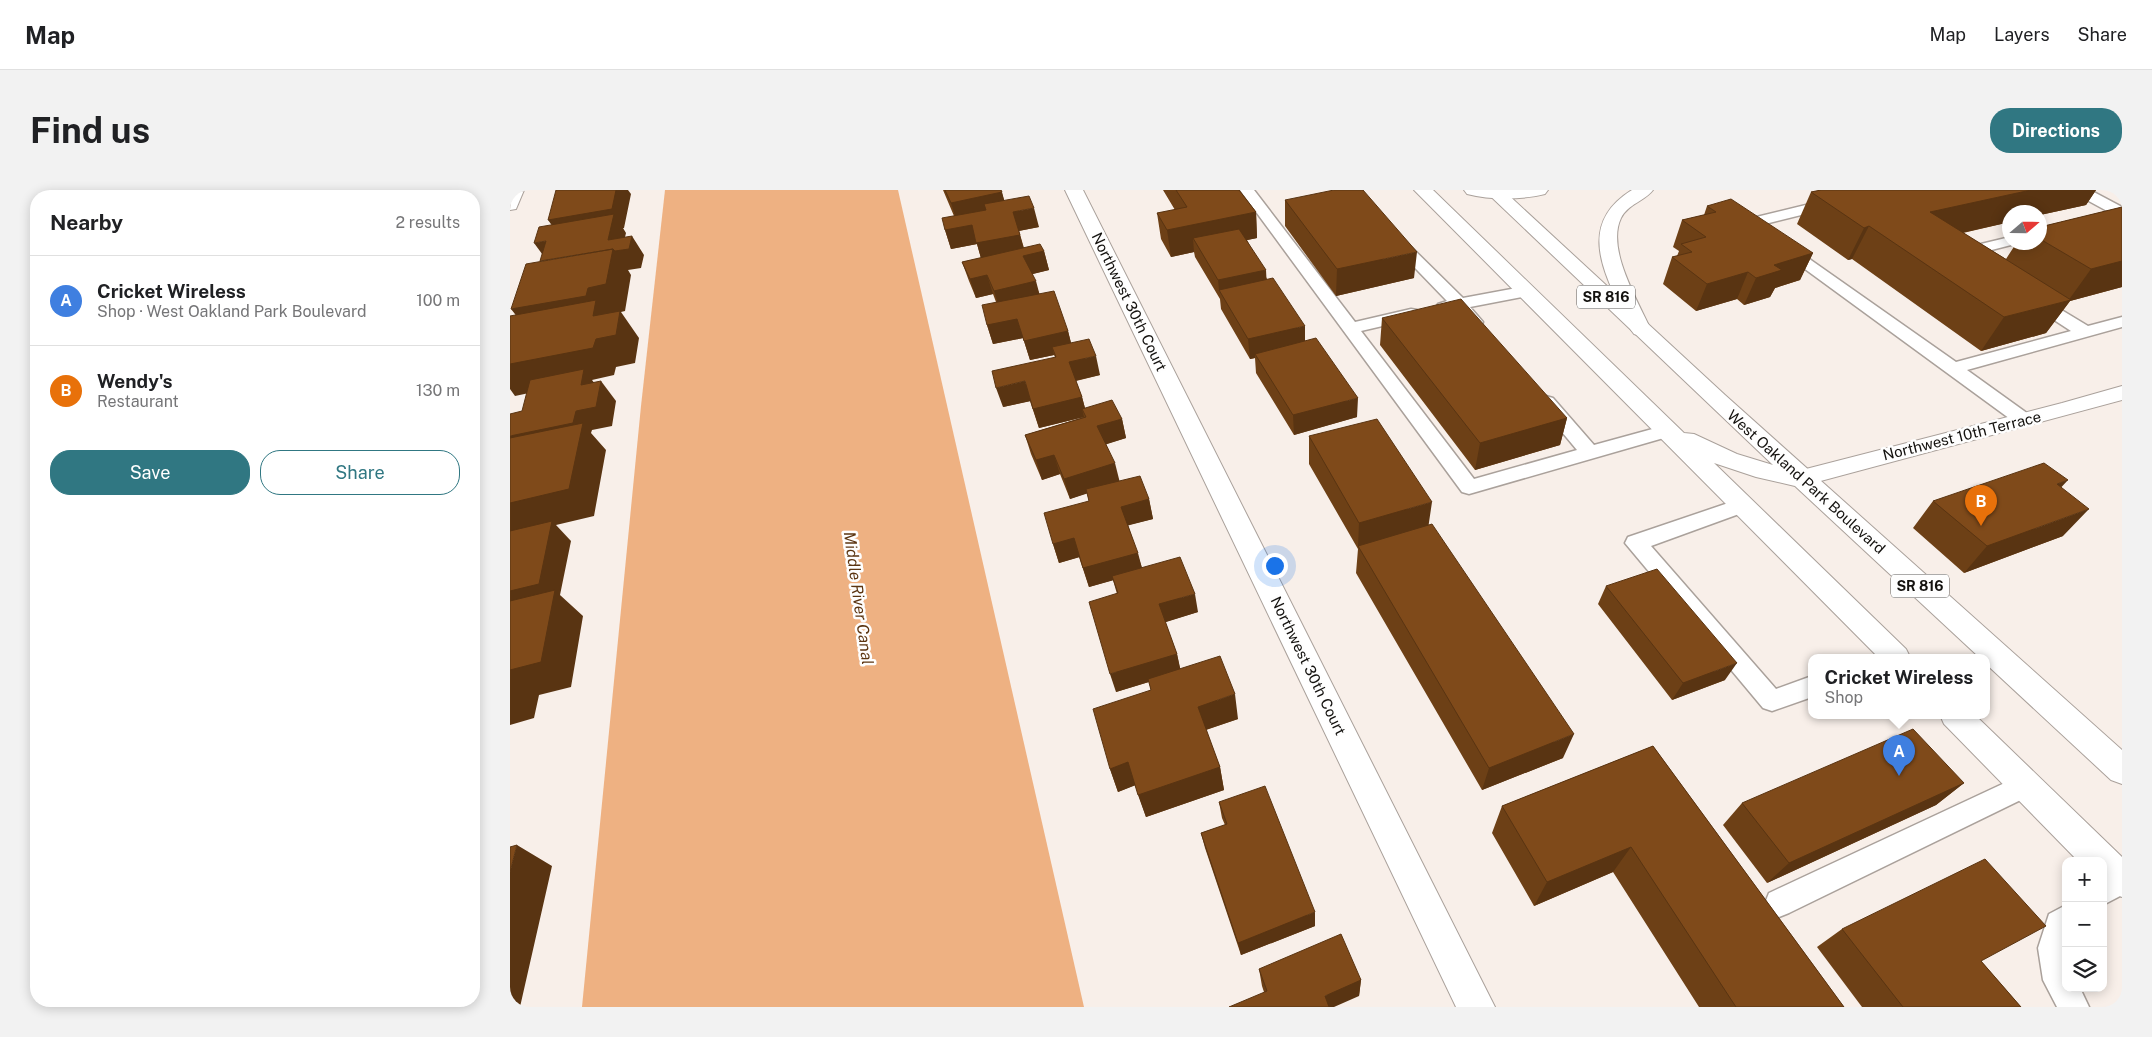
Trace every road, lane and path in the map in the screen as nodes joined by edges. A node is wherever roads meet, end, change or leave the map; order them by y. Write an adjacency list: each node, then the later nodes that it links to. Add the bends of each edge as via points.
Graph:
1 (515, 190): 11 (main road)
2 (1074, 190): 42 (main road, Northwest 30th Court)
3 (1247, 190): 13 (lane)
4 (1423, 190): 19 (main road)
5 (1473, 190): 10 (main road)
6 (1539, 190): 10 (main road)
7 (1644, 190): 23 (main road, via 1626,202 1612,218 1608,239 1614,265)
8 (1885, 190): 26 (lane, via 1749,223)
9 (2079, 190): 14 (lane, via 2122,213)
10 (1495, 192): 23 (main road, West Oakland Park Boulevard / SR 816)
11 (510, 205)
12 (1280, 207): 13 (lane)
13 (1262, 210): 22 (lane)
14 (2085, 222)
15 (1382, 225): 20 (lane)
16 (2002, 243): 17 (lane, via 1961,254)
17 (1978, 264)
18 (2019, 290): 24 (lane)
19 (1527, 291): 20 (lane); 30 (main road)
20 (1459, 304): 22 (lane); 25 (lane)
21 (2122, 322): 24 (lane)
22 (1351, 328): 31 (lane, via 1469,487)
23 (1641, 330): 32 (main road, West Oakland Park Boulevard / SR 816)
24 (2085, 332): 26 (lane)
25 (1485, 334)
26 (1952, 369): 29 (lane)
27 (1538, 393): 31 (lane)
28 (2122, 393): 29 (main road, Northwest 10th Terrace)
29 (2024, 420): 32 (main road, Northwest 10th Terrace)
30 (1667, 431): 31 (lane); 32 (main road, via 1736,464 1773,475); 33 (main road)
31 (1590, 453)
32 (1802, 478): 37 (main road, West Oakland Park Boulevard / SR 816)
33 (1743, 506): 34 (main road); 35 (lane, via 1636,543 1772,701)
34 (1890, 654)
35 (1808, 688)
36 (1959, 719): 38 (main road)
37 (2122, 770)
38 (2026, 785): 39 (main road); 40 (lane)
39 (2110, 875)
40 (1780, 903)
41 (2062, 922): 43 (lane, via 2053,948 2058,980)
42 (1476, 1007)
43 (2074, 1007)

